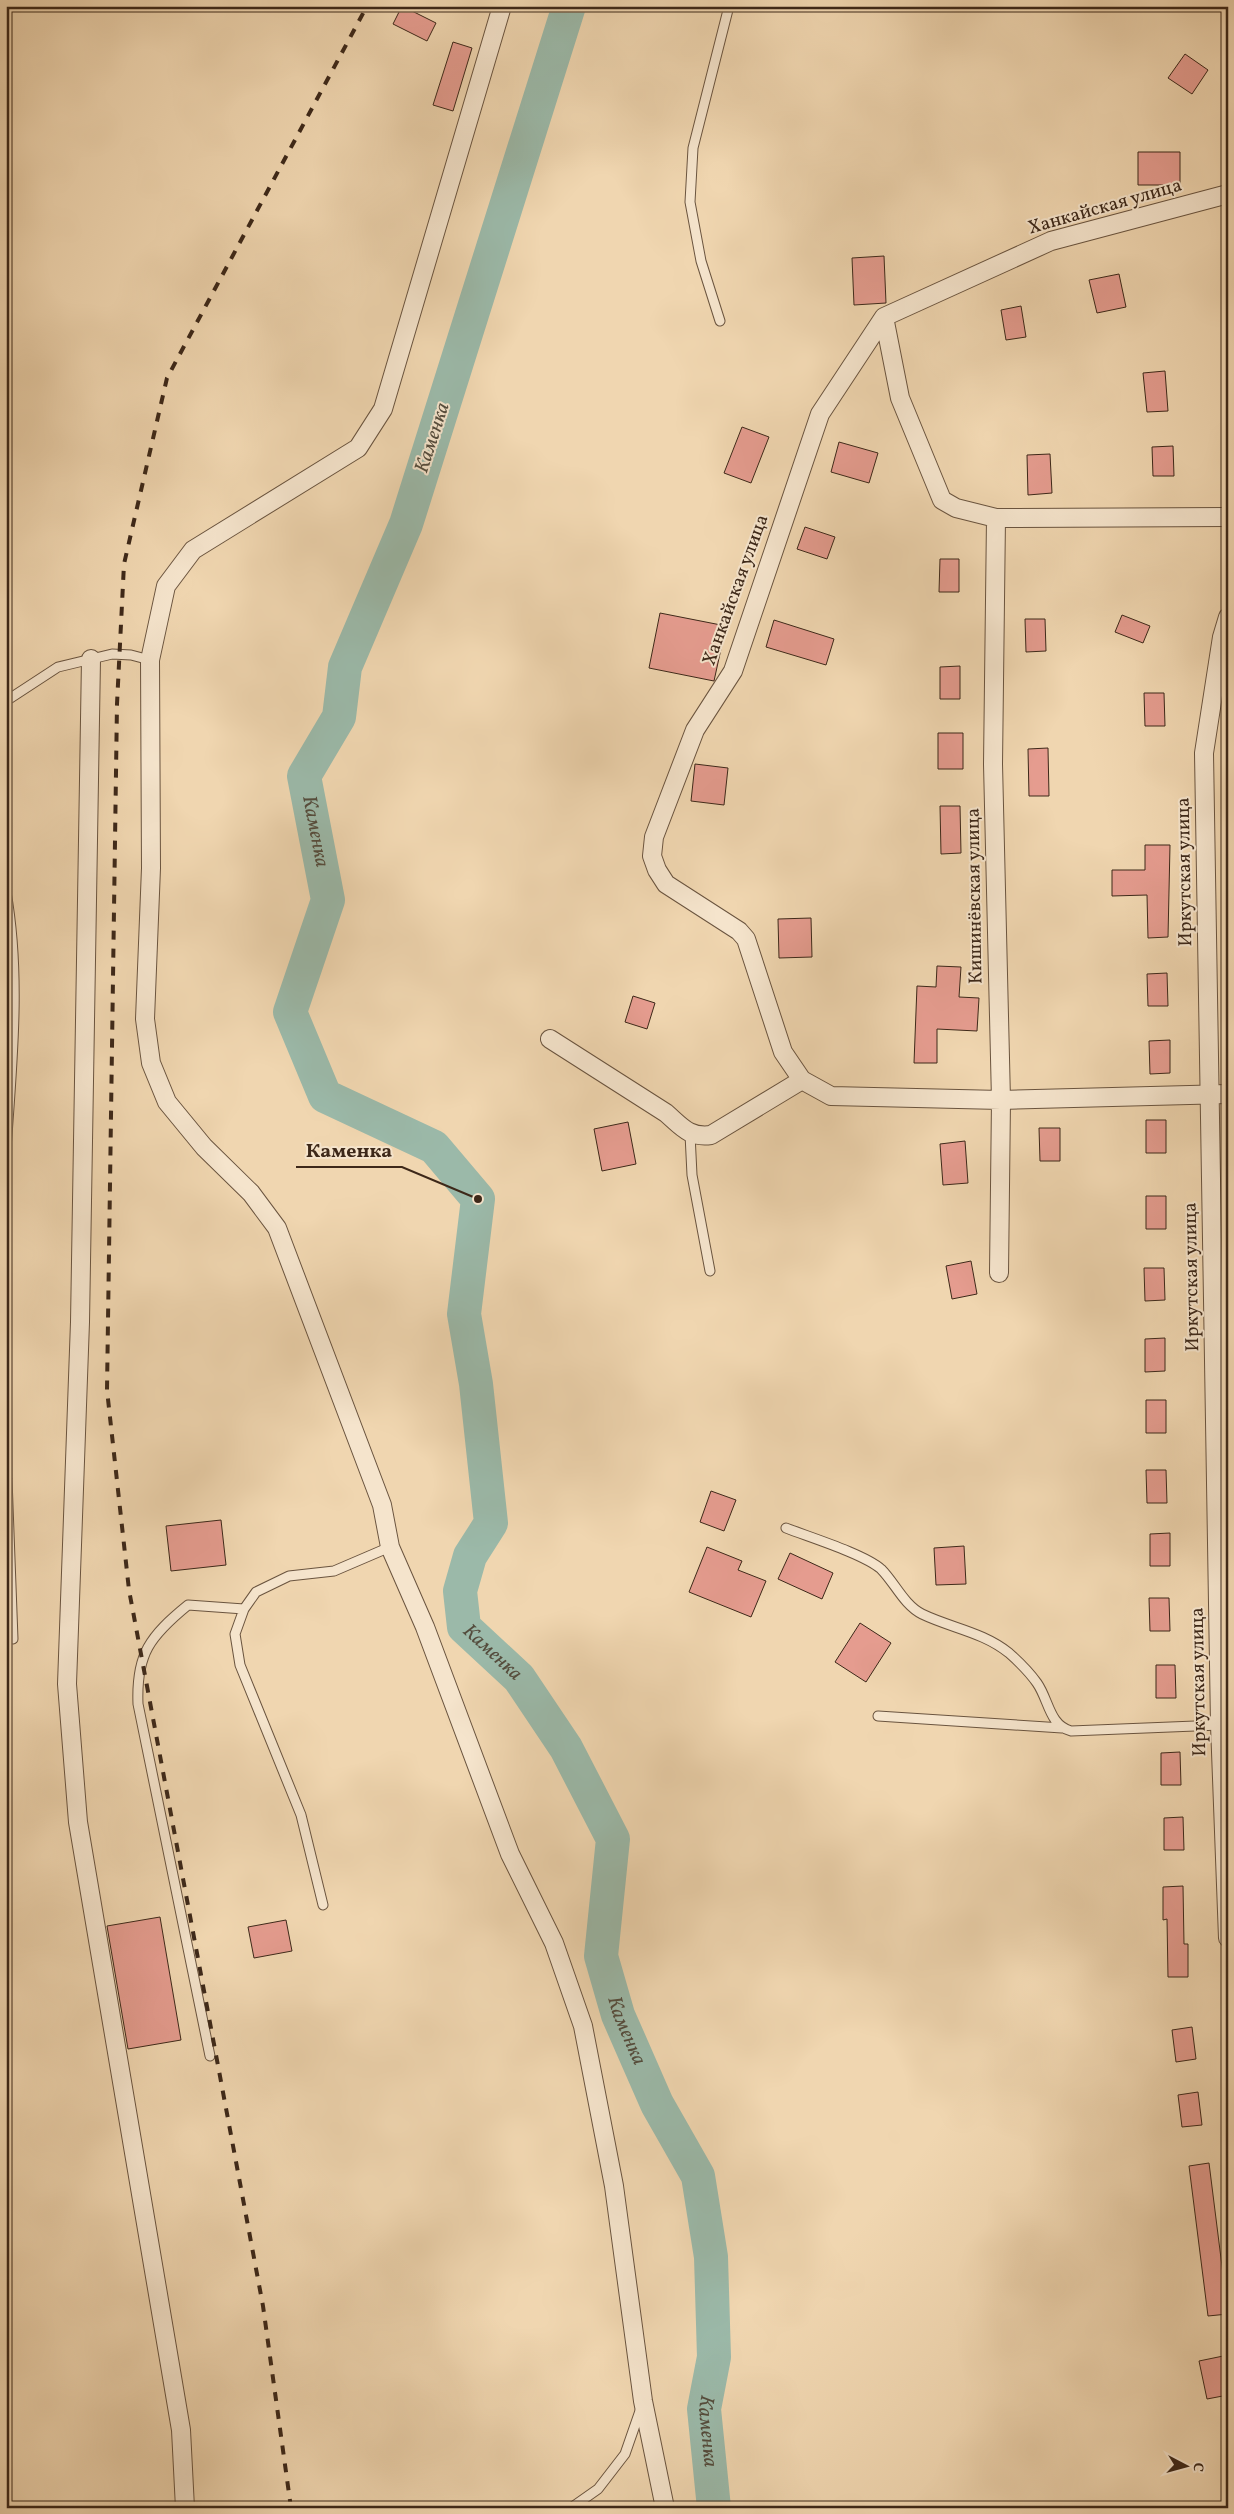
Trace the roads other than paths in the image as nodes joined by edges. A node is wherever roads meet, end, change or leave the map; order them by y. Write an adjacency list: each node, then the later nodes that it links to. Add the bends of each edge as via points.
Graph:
1 (502, 6): 10 (street, via 383,409 358,448 193,550 166,586)
2 (729, 6): 5 (lane, via 693,148 690,202 701,261)
3 (1228, 194): 4 (street, Ханкайская улица, via 1051,241)
4 (884, 317): 7 (street, via 900,398 942,500 956,508); 14 (street, Ханкайская улица, via 820,414 733,671 695,730 654,837 652,856 666,884 739,931 746,939 780,1045)
5 (720, 321)
6 (1228, 517): 7 (street)
7 (996, 518): 16 (street, Кишинёвская улица, via 993,764)
8 (1228, 617): 15 (street, Иркутская улица, via 1204,753)
9 (90, 659): 10 (lane, via 112,654); 11 (lane, via 58,666); 33 (street, via 80,1322 67,1684 78,1822 181,2430)
10 (150, 660): 23 (street, via 151,868 145,1019 151,1063 166,1102 204,1147 251,1193 277,1228 382,1505)
11 (6, 701)
12 (6, 892): 18 (lane, via 12,928 14,978)
13 (550, 1039): 17 (street, via 666,1113)
14 (802, 1080): 16 (street, Ханкайская улица, via 818,1091 843,1098); 17 (street, via 711,1135)
15 (1219, 1095): 16 (street, Ханкайская улица); 27 (street, Иркутская улица)
16 (1001, 1100): 20 (street, Кишинёвская улица)
17 (690, 1134): 19 (lane, via 692,1175)
18 (6, 1149)
19 (710, 1271)
20 (999, 1273)
21 (6, 1335): 25 (lane)
22 (786, 1528): 28 (lane, via 866,1560 880,1568 920,1613 980,1635 1009,1653 1036,1682 1053,1720)
23 (390, 1547): 24 (lane, via 334,1571 290,1576 256,1592); 32 (street, via 425,1627 510,1854 554,1943 583,2026 614,2186)
24 (244, 1609): 29 (lane, via 235,1634 240,1665 301,1815); 31 (lane, via 188,1605 163,1625 141,1658 137,1679 140,1714)
25 (13, 1639)
26 (878, 1716): 28 (lane)
27 (1224, 1726): 28 (lane, via 1071,1731); 30 (street, Иркутская улица)
28 (1062, 1728)
29 (322, 1905)
30 (1228, 1938)
31 (210, 2056)
32 (643, 2401): 34 (lane, via 625,2454 598,2489); 35 (street)
33 (185, 2508)
34 (571, 2508)
35 (665, 2508)

